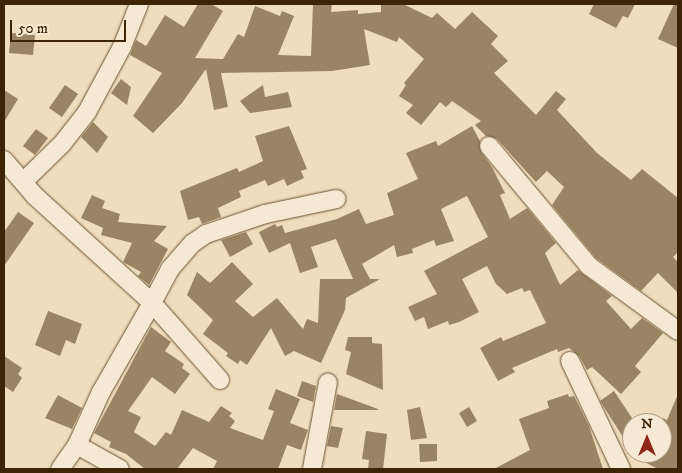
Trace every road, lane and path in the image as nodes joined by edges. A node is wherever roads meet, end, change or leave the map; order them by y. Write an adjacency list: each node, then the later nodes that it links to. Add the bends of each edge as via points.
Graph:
1 (139, 4): 4 (street, via 122,47 87,112 62,144)
2 (489, 146): 7 (street, via 589,266)
3 (4, 160): 4 (street)
4 (23, 182): 6 (street)
5 (336, 199): 6 (street, via 264,214 206,234 170,269)
6 (152, 303): 9 (street); 11 (street, via 101,392)
7 (678, 331)
8 (570, 361): 15 (street)
9 (220, 380)
10 (328, 382): 14 (street)
11 (77, 445): 12 (street); 13 (street)
12 (60, 469)
13 (120, 469)
14 (312, 469)
15 (621, 469)

